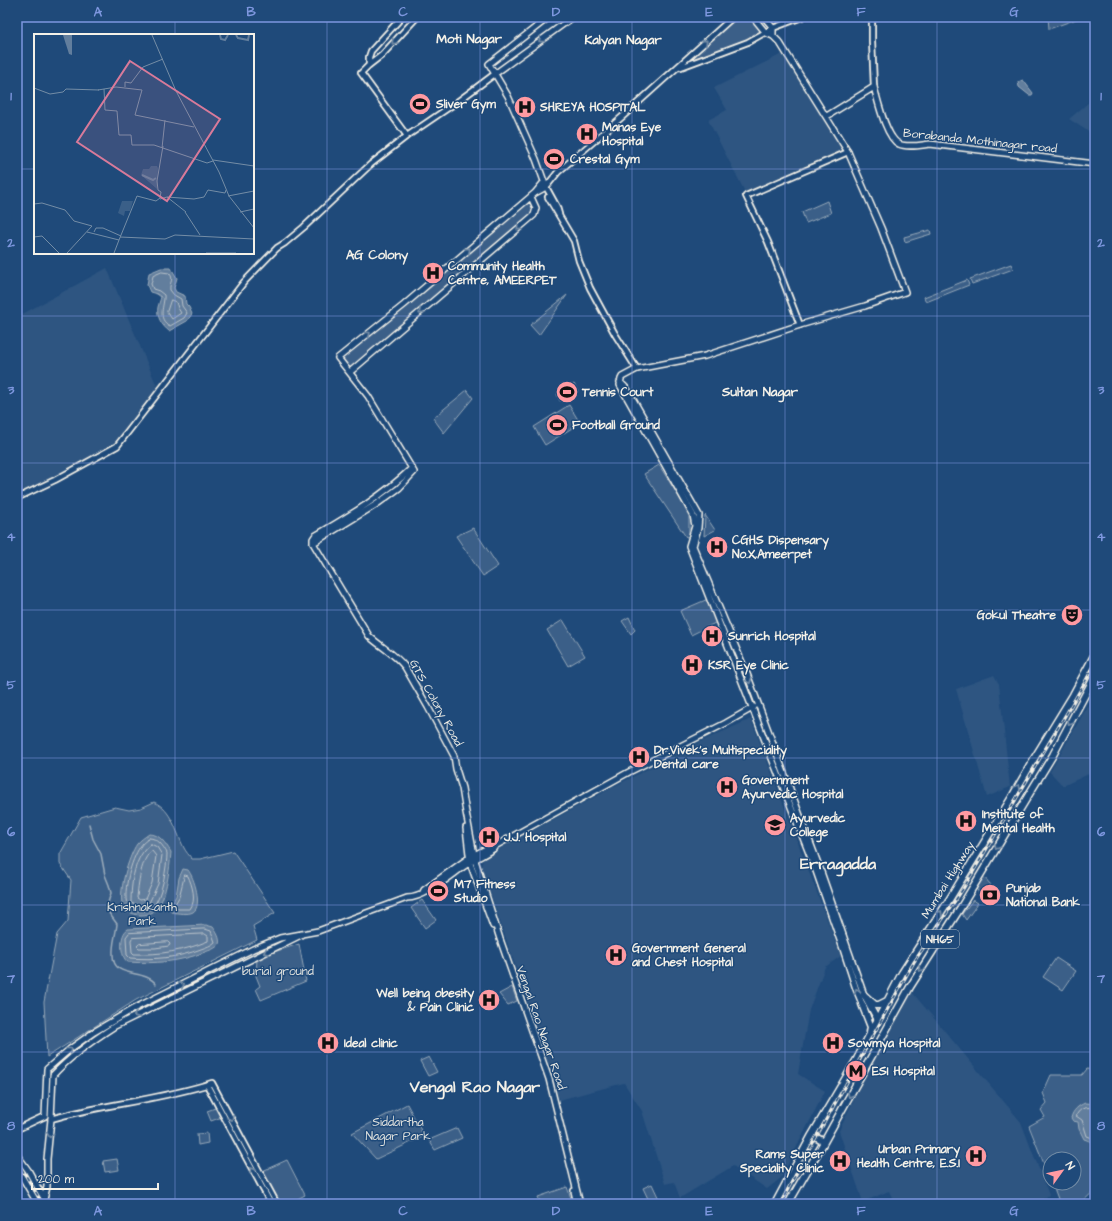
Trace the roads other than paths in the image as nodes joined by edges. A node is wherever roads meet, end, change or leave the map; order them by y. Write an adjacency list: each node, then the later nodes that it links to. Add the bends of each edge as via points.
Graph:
1 (402, 17): 13 (street, via 371,51)
2 (417, 17): 13 (street, one-way to 13, via 382,55)
3 (549, 17): 15 (main road, via 489,64)
4 (573, 17): 15 (main road, one-way to 15)
5 (733, 17): 14 (street, one-way to 5)
6 (754, 17): 11 (main road)
7 (764, 17): 10 (main road)
8 (802, 17): 10 (street)
9 (872, 17): 16 (street, Borabanda Mothinagar road)
10 (773, 28): 11 (street); 12 (main road)
11 (766, 33): 12 (main road); 14 (street)
12 (773, 36): 17 (main road, via 785,50)
13 (369, 65): 18 (street, via 361,73)
14 (677, 68): 21 (street)
15 (496, 73): 18 (street); 21 (main road)
16 (874, 88): 17 (main road); 20 (main road, Borabanda Mothinagar road, via 886,126 893,140 900,145 930,144)
17 (827, 116): 19 (main road)
18 (407, 136): 27 (street, via 369,166 286,243 277,248 244,282 118,446)
19 (848, 152): 23 (street, via 746,196 768,242); 23 (main road, via 905,292)
20 (1095, 164)
21 (544, 185): 22 (main road); 24 (street, via 574,242 590,288)
22 (533, 195): 25 (main road, one-way to 25, via 536,208 534,215); 25 (main road, one-way to 22, via 338,358)
23 (800, 325): 24 (main road, via 705,356)
24 (637, 369): 26 (main road, via 622,377)
25 (350, 372): 36 (main road, GTS Colony Road, via 368,396 413,470 372,501 315,536 313,543 369,636 397,657 405,667 452,751)
26 (620, 382): 32 (main road, one-way to 32, via 699,515 693,546); 33 (main road, via 620,389 693,515 695,526 689,546)
27 (17, 498)
28 (1095, 654): 30 (highway, Mumbai Highway / NH65)
29 (1095, 676): 31 (highway, Mumbai Highway / NH65)
30 (1073, 695): 31 (highway); 34 (highway, Mumbai Highway / NH65, one-way to 30)
31 (1083, 700): 35 (highway, Mumbai Highway / NH65, one-way to 35)
32 (758, 705): 33 (main road); 38 (main road)
33 (752, 708): 36 (main road); 40 (main road, one-way to 33, via 816,871)
34 (996, 822): 35 (highway); 39 (highway, Mumbai Highway / NH65, one-way to 34)
35 (1008, 830): 50 (highway, Mumbai Highway / NH65, one-way to 50, via 910,987)
36 (472, 859): 37 (main road, via 424,890 422,894 318,931); 51 (main road, Vengal Rao Nagar Road, via 540,1059)
37 (301, 934): 44 (main road, one-way to 37, via 70,1049 132,1009 253,949 280,938); 45 (main road, one-way to 45, via 115,1026 98,1036)
38 (864, 995): 39 (highway, via 875,1005); 41 (main road)
39 (887, 1001): 41 (highway, Mumbai Highway / NH65)
40 (862, 1004): 42 (main road); 43 (highway, via 871,1028)
41 (877, 1019): 42 (highway, Mumbai Highway / NH65)
42 (874, 1026): 43 (highway, Mumbai Highway / NH65)
43 (870, 1034): 49 (highway, Mumbai Highway / NH65)
44 (47, 1070): 45 (main road); 48 (main road, via 45,1117)
45 (53, 1075): 47 (main road)
46 (207, 1085): 47 (street); 56 (street, one-way to 46); 57 (street, one-way to 57, via 212,1083)
47 (51, 1119): 54 (main road, one-way to 54)
48 (18, 1128)
49 (812, 1135): 50 (highway); 60 (highway, Mumbai Highway / NH65)
50 (824, 1142): 61 (highway, Mumbai Highway / NH65)
51 (566, 1150): 58 (main road, Vengal Rao Nagar Road); 59 (main road, Vengal Rao Nagar Road)
52 (17, 1154): 54 (main road)
53 (17, 1172): 55 (main road)
54 (44, 1202)
55 (37, 1203)
56 (271, 1204)
57 (277, 1204)
58 (577, 1204)
59 (580, 1204)
60 (775, 1204)
61 (788, 1204)

